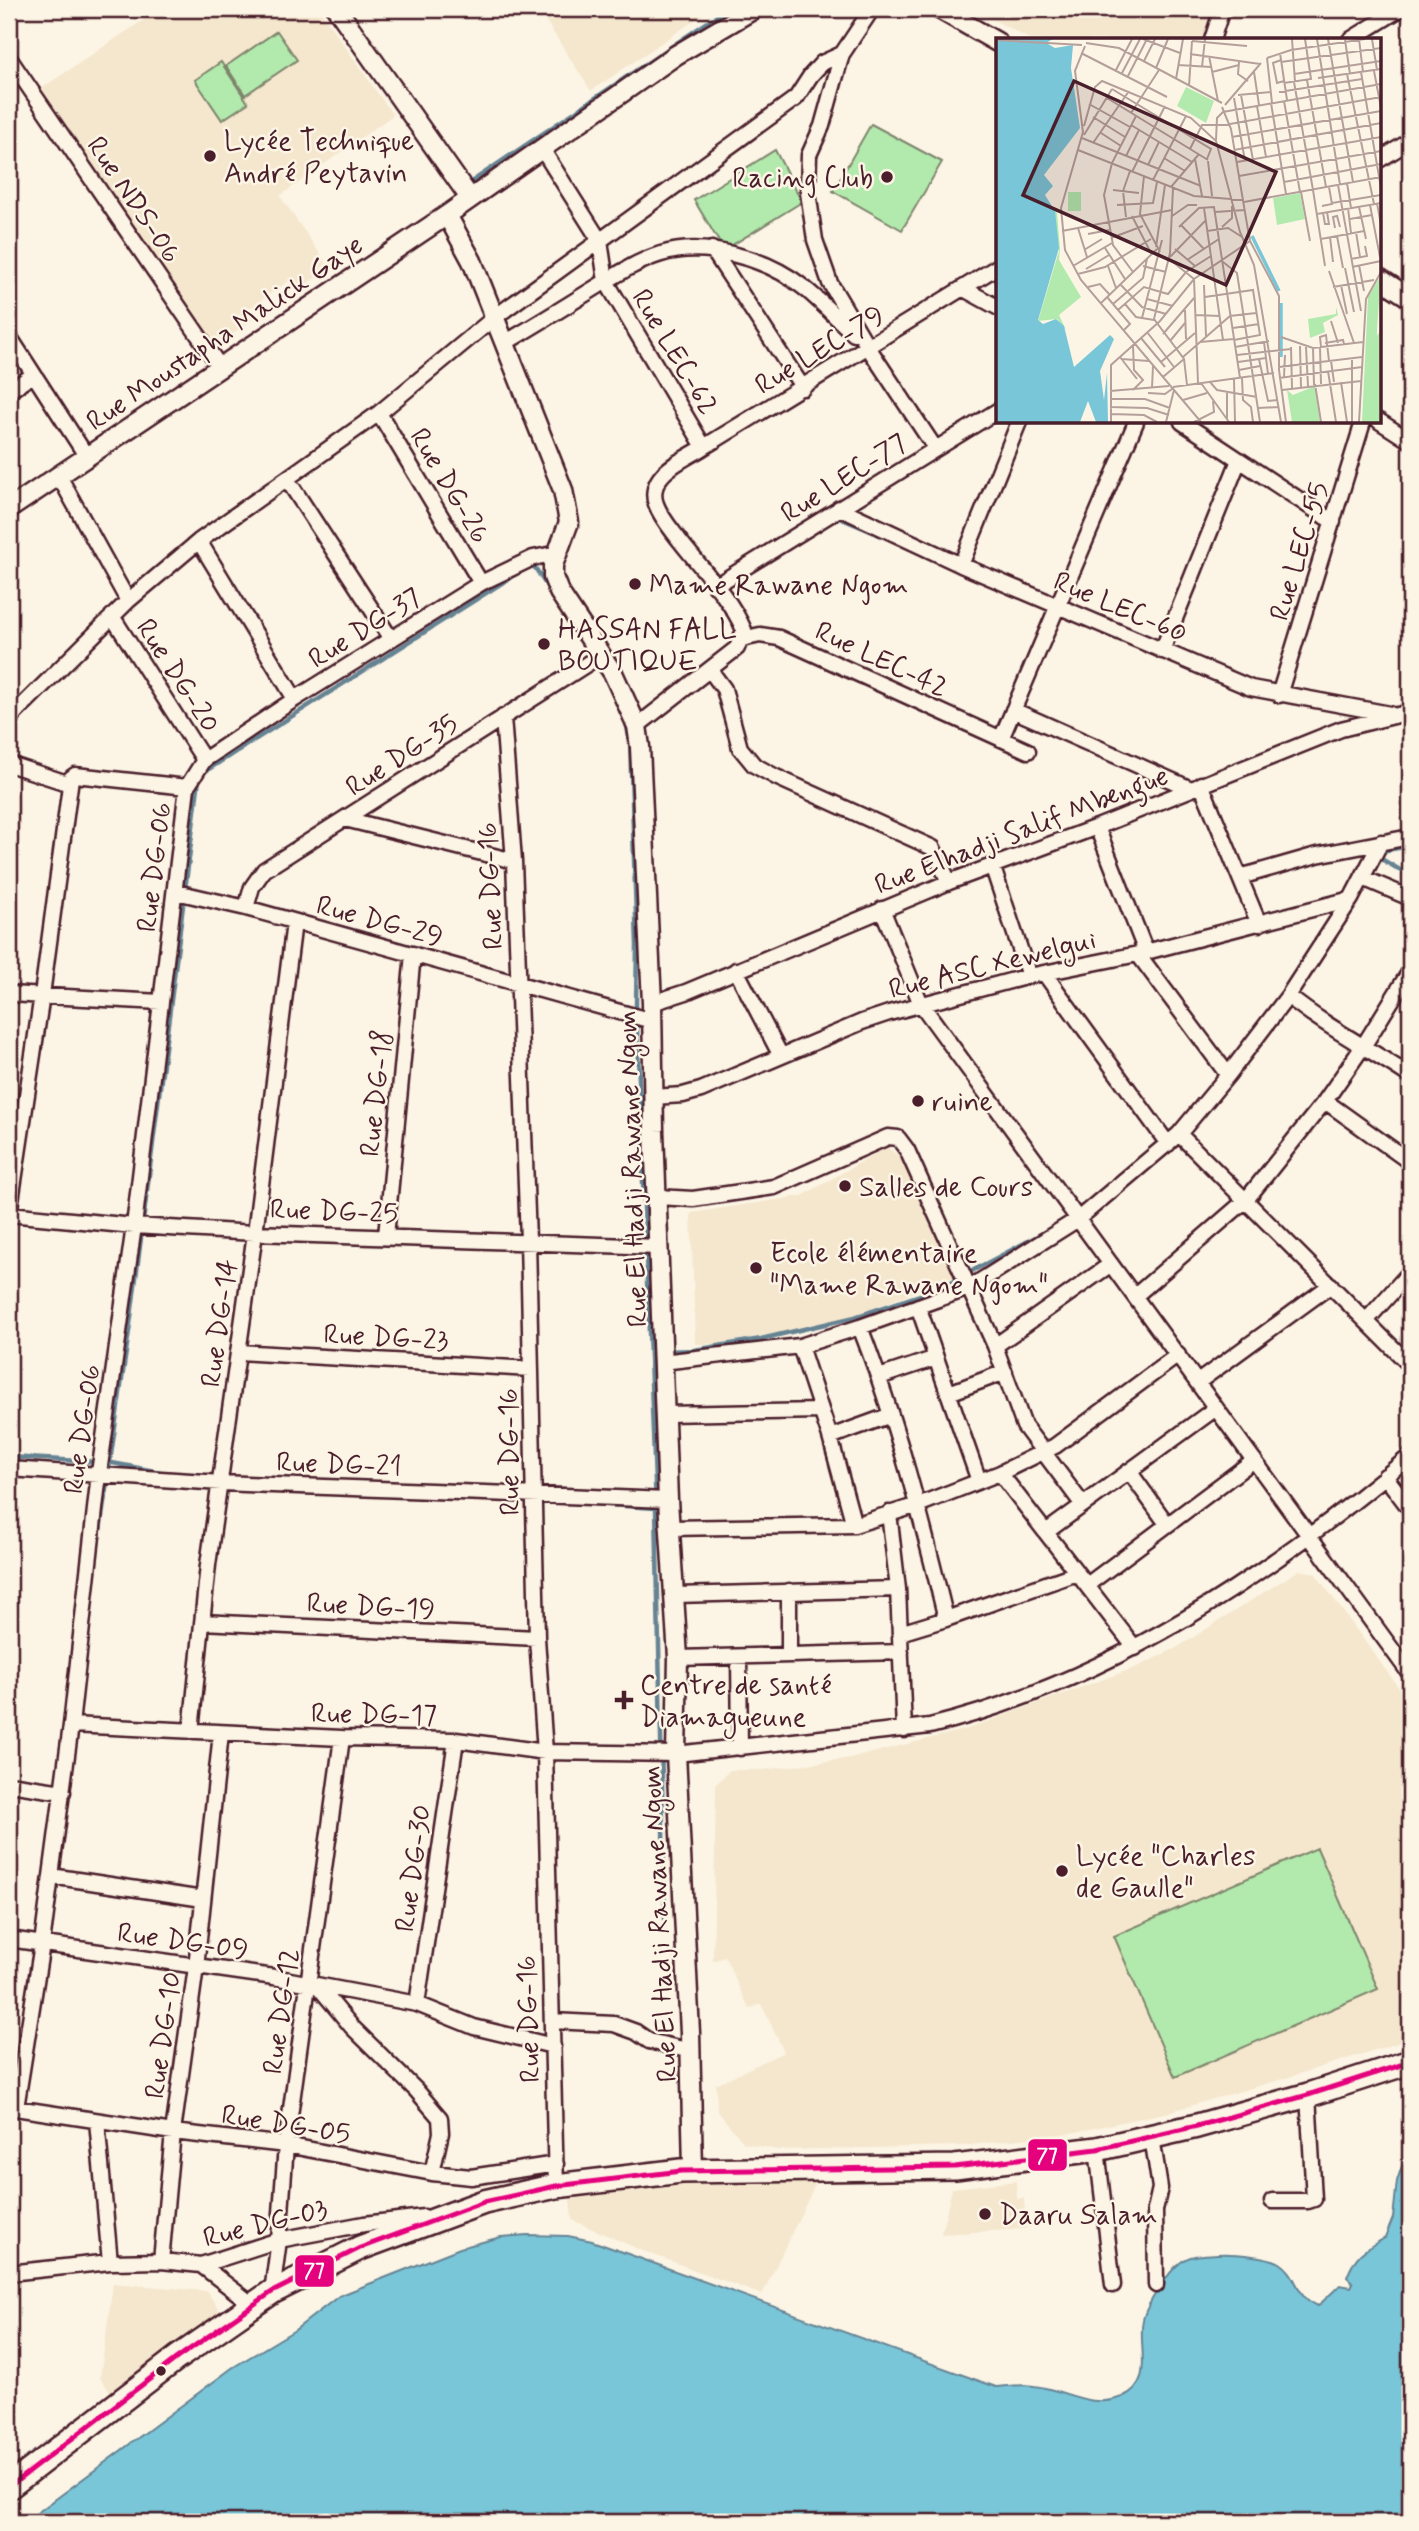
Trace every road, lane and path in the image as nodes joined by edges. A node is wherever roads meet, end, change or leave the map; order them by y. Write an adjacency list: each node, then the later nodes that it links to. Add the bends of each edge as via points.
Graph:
1 (337, 9): 15 (street)
2 (754, 9): 13 (street, Rue Moustapha Malick Gaye, via 676,55)
3 (872, 9): 10 (street)
4 (939, 9): 9 (street)
5 (1222, 9): 7 (street)
6 (1400, 9): 8 (street)
7 (1213, 38)
8 (1353, 38)
9 (996, 41)
10 (842, 54): 17 (street, via 822,62 796,98); 28 (street, via 809,155 809,202 815,240 830,283)
11 (9, 58): 29 (street, Rue NDS-06)
12 (1408, 145): 14 (street)
13 (542, 149): 15 (street, Rue Moustapha Malick Gaye); 17 (street)
14 (1380, 159)
15 (470, 198): 16 (street, Rue Moustapha Malick Gaye)
16 (447, 215): 25 (street, Rue El Hadji Rawane Ngom); 29 (street, Rue Moustapha Malick Gaye)
17 (600, 241): 21 (street); 25 (street)
18 (712, 249): 21 (street, via 655,255); 28 (street, via 752,259 795,281); 31 (street)
19 (996, 268): 22 (street, Rue LEC-79)
20 (1380, 279): 23 (street)
21 (606, 281): 27 (street); 41 (street, Rue LEC-62)
22 (964, 289): 24 (street); 28 (street, Rue LEC-79)
23 (1410, 298)
24 (996, 306)
25 (495, 317): 27 (street, Rue El Hadji Rawane Ngom); 33 (street)
26 (9, 336): 30 (street)
27 (505, 344): 51 (street, Rue El Hadji Rawane Ngom, via 563,490 569,522)
28 (868, 347): 31 (street, Rue LEC-79); 42 (street)
29 (220, 367): 43 (street, Rue Moustapha Malick Gaye)
30 (33, 375): 32 (street); 43 (street)
31 (803, 388): 41 (street, Rue LEC-79)
32 (9, 391)
33 (379, 412): 46 (street); 53 (street, Rue DG-26)
34 (996, 412): 42 (street, Rue LEC-77)
35 (1380, 422): 40 (street)
36 (1018, 424): 52 (street)
37 (1135, 424): 56 (street)
38 (1185, 424): 44 (street)
39 (1362, 424): 49 (street, Rue LEC-55)
40 (1410, 441)
41 (704, 447): 54 (street, Rue LEC-79, via 665,472 654,492 662,517)
42 (935, 448): 47 (street, Rue LEC-77)
43 (87, 457): 45 (street, Rue Moustapha Malick Gaye)
44 (1238, 460): 49 (street); 60 (street)
45 (59, 476): 48 (street, Rue Moustapha Malick Gaye); 55 (street)
46 (287, 479): 50 (street); 58 (street)
47 (839, 508): 52 (street, Rue LEC-60); 54 (street, Rue LEC-77)
48 (9, 509)
49 (1333, 522): 63 (street, Rue LEC-55)
50 (199, 541): 55 (street); 65 (street)
51 (558, 553): 53 (street, Rue DG-37, via 533,558); 61 (street, Rue El Hadji Rawane Ngom, via 553,577 559,592)
52 (961, 565): 56 (street, Rue LEC-60)
53 (481, 583): 58 (street, Rue DG-37)
54 (715, 586): 59 (street, via 740,620)
55 (128, 601): 57 (street)
56 (1058, 605): 60 (street, Rue LEC-60); 66 (street)
57 (112, 616): 69 (street); 73 (street, Rue DG-20)
58 (391, 639): 65 (street, Rue DG-37)
59 (742, 639): 62 (street); 71 (street, Rue LEC-42, via 760,635 779,638)
60 (1162, 651): 63 (street, Rue LEC-60)
61 (601, 655): 68 (street, Rue DG-35); 70 (street, Rue El Hadji Rawane Ngom)
62 (709, 670): 70 (street); 86 (street, via 724,689 740,748 754,765 933,848)
63 (1279, 695): 67 (street, Rue LEC-60)
64 (1410, 698): 67 (street)
65 (295, 699): 73 (street, Rue DG-37)
66 (1013, 710): 71 (street); 77 (street)
67 (1404, 713): 77 (street, Rue Elhadji Salif Mbengue, via 1341,729)
68 (503, 717): 78 (street, Rue DG-35); 82 (street, Rue DG-16)
69 (9, 719)
70 (637, 726): 104 (street, Rue El Hadji Rawane Ngom)
71 (1001, 739): 72 (street, Rue LEC-42)
72 (1028, 751)
73 (204, 760): 76 (street, Rue DG-06)
74 (9, 764): 75 (street)
75 (72, 780): 76 (street); 101 (street)
76 (187, 787): 87 (street, Rue DG-06)
77 (1196, 787): 79 (street, Rue Elhadji Salif Mbengue); 84 (street)
78 (345, 819): 82 (street); 90 (street, Rue DG-35, via 264,870 252,887)
79 (1097, 827): 83 (street, Rue Elhadji Salif Mbengue); 94 (street)
80 (1410, 837): 81 (street)
81 (1381, 842): 84 (street); 85 (street)
82 (514, 861): 99 (street, Rue DG-16)
83 (992, 865): 86 (street, Rue Elhadji Salif Mbengue); 98 (street)
84 (1240, 877): 93 (street)
85 (1363, 878): 88 (street); 89 (street)
86 (949, 882): 91 (street, Rue Elhadji Salif Mbengue)
87 (176, 892): 90 (street, Rue DG-29); 103 (street, Rue DG-06)
88 (1410, 898)
89 (1351, 899): 93 (street, Rue ASC Xewelgui); 102 (street)
90 (246, 908): 92 (street, Rue DG-29)
91 (882, 909): 96 (street, Rue Elhadji Salif Mbengue); 105 (street)
92 (294, 922): 95 (street, Rue DG-29); 120 (street, Rue DG-14)
93 (1259, 924): 94 (street, Rue ASC Xewelgui)
94 (1142, 953): 98 (street, Rue ASC Xewelgui); 109 (street)
95 (413, 954): 99 (street, Rue DG-29); 121 (street, Rue DG-18)
96 (736, 970): 104 (street, Rue Elhadji Salif Mbengue); 108 (street)
97 (1410, 971): 107 (street)
98 (1037, 975): 105 (street, Rue ASC Xewelgui); 113 (street)
99 (518, 983): 106 (street, Rue DG-29); 122 (street, Rue DG-16)
100 (9, 994): 101 (street)
101 (42, 995): 103 (street); 117 (street)
102 (1288, 996): 107 (street); 109 (street)
103 (161, 1002): 119 (street, Rue DG-06)
104 (652, 1003): 106 (street, Rue El Hadji Rawane Ngom)
105 (921, 1004): 108 (street, Rue ASC Xewelgui, via 862,1022); 118 (street)
106 (652, 1021): 111 (street, Rue El Hadji Rawane Ngom)
107 (1364, 1045): 110 (street); 112 (street)
108 (781, 1056): 111 (street, Rue ASC Xewelgui, via 701,1090)
109 (1228, 1075): 113 (street)
110 (1410, 1076)
111 (653, 1097): 115 (street, Rue El Hadji Rawane Ngom)
112 (1325, 1101): 114 (street); 116 (street)
113 (1173, 1139): 116 (street); 118 (street)
114 (1410, 1162)
115 (657, 1197): 123 (street, Rue El Hadji Rawane Ngom); 127 (street, via 693,1199 774,1187 888,1137 898,1138)
116 (1246, 1200): 126 (street); 128 (street)
117 (9, 1214): 119 (street, Rue DG-25)
118 (1078, 1219): 124 (street); 127 (street)
119 (134, 1226): 120 (street, Rue DG-25); 154 (street, Rue DG-06)
120 (255, 1233): 121 (street, Rue DG-25); 134 (street, Rue DG-14)
121 (386, 1236): 122 (street, Rue DG-25)
122 (528, 1240): 123 (street, Rue DG-25); 139 (street, Rue DG-16)
123 (659, 1247): 137 (street, Rue El Hadji Rawane Ngom)
124 (1111, 1264): 128 (street); 133 (street)
125 (1410, 1272): 130 (street)
126 (1331, 1285): 130 (street); 142 (street)
127 (969, 1288): 129 (street); 133 (street)
128 (1135, 1296): 135 (street)
129 (918, 1306): 131 (street); 136 (street)
130 (1366, 1321): 138 (street)
131 (860, 1327): 132 (street); 141 (street)
132 (800, 1346): 137 (street); 145 (street)
133 (995, 1346): 140 (street)
134 (239, 1352): 139 (street, Rue DG-23); 158 (street, Rue DG-14)
135 (1178, 1355): 142 (street); 149 (street)
136 (936, 1358): 141 (street); 143 (street)
137 (662, 1362): 146 (street, Rue El Hadji Rawane Ngom)
138 (1410, 1365)
139 (531, 1369): 159 (street, Rue DG-16)
140 (1005, 1373): 143 (street); 149 (street, via 1024,1426)
141 (879, 1377): 147 (street)
142 (1198, 1382): 144 (street)
143 (949, 1393): 157 (street)
144 (1216, 1408): 151 (street); 153 (street)
145 (821, 1412): 146 (street); 148 (street)
146 (665, 1414): 160 (street, Rue El Hadji Rawane Ngom)
147 (891, 1415): 148 (street); 161 (street)
148 (830, 1437): 166 (street)
149 (1042, 1453): 155 (street); 162 (street)
150 (1410, 1456): 156 (street, Rue DG-17)
151 (1254, 1460): 165 (street); 169 (street)
152 (9, 1469): 154 (street, Rue DG-21)
153 (1129, 1471): 162 (street); 165 (street)
154 (99, 1473): 158 (street, Rue DG-21); 184 (street, Rue DG-06)
155 (1000, 1473): 157 (street); 168 (street)
156 (1385, 1476): 163 (street); 169 (street, Rue DG-17)
157 (979, 1481): 161 (street)
158 (220, 1483): 159 (street, Rue DG-21); 175 (street, Rue DG-14)
159 (533, 1496): 160 (street, Rue DG-21); 177 (street, Rue DG-16)
160 (668, 1500): 167 (street, Rue El Hadji Rawane Ngom)
161 (918, 1504): 164 (street); 174 (street)
162 (1083, 1505): 168 (street)
163 (1410, 1509)
164 (889, 1514): 166 (street); 171 (street)
165 (1167, 1524): 170 (street)
166 (854, 1525): 167 (street)
167 (670, 1528): 173 (street, Rue El Hadji Rawane Ngom)
168 (1046, 1532): 170 (street)
169 (1310, 1535): 178 (street, Rue DG-17); 183 (street)
170 (1082, 1579): 174 (street); 178 (street)
171 (898, 1589): 172 (street); 176 (street)
172 (789, 1591): 173 (street); 180 (street)
173 (675, 1595): 182 (street, Rue El Hadji Rawane Ngom)
174 (946, 1619): 176 (street)
175 (202, 1622): 177 (street, Rue DG-19); 186 (street, Rue DG-14)
176 (900, 1633): 179 (street)
177 (537, 1638): 191 (street, Rue DG-16)
178 (1135, 1648): 185 (street, Rue DG-17, via 1037,1693 966,1717)
179 (901, 1652): 180 (street); 185 (street)
180 (789, 1655): 181 (street)
181 (739, 1657): 182 (street); 190 (street)
182 (678, 1658): 192 (street, Rue El Hadji Rawane Ngom)
183 (1410, 1674)
184 (71, 1725): 186 (street, Rue DG-17); 194 (street, Rue DG-06)
185 (904, 1730): 190 (street, Rue DG-17)
186 (191, 1731): 187 (street, Rue DG-17)
187 (221, 1732): 188 (street, Rue DG-17); 196 (street, Rue DG-10)
188 (342, 1738): 189 (street, Rue DG-17); 200 (street, Rue DG-12)
189 (456, 1740): 191 (street, Rue DG-17); 201 (street, Rue DG-30)
190 (740, 1748): 192 (street, Rue DG-17)
191 (545, 1752): 192 (street, Rue DG-17); 202 (street, Rue DG-16)
192 (676, 1754): 204 (street, Rue El Hadji Rawane Ngom)
193 (9, 1784): 194 (street)
194 (63, 1792): 195 (street, Rue DG-06)
195 (51, 1876): 196 (street); 198 (street, Rue DG-06)
196 (203, 1899): 199 (street, Rue DG-10)
197 (9, 1939): 198 (street, Rue DG-09)
198 (42, 1944): 199 (street, Rue DG-09); 207 (street, Rue DG-06)
199 (195, 1967): 200 (street, Rue DG-09); 209 (street, Rue DG-10)
200 (314, 1985): 201 (street, Rue DG-09); 211 (street, Rue DG-12); 214 (street, via 436,2112 441,2133)
201 (417, 2004): 203 (street, Rue DG-09, via 474,2027)
202 (552, 2021): 203 (street, Rue DG-16); 204 (street, via 614,2024 649,2041)
203 (553, 2046): 215 (street, Rue DG-16)
204 (691, 2051): 213 (street, Rue El Hadji Rawane Ngom)
205 (1410, 2062): 206 (highway)
206 (1308, 2095): 210 (highway); 216 (street, via 1314,2199)
207 (13, 2108): 208 (street, Rue DG-05)
208 (97, 2121): 209 (street, Rue DG-05); 220 (street)
209 (173, 2132): 211 (street, Rue DG-05); 219 (street, Rue DG-10)
210 (1152, 2137): 212 (highway); 224 (street, via 1160,2188 1155,2210)
211 (286, 2145): 214 (street, Rue DG-05); 218 (street, Rue DG-12)
212 (1097, 2149): 213 (highway, via 955,2167); 223 (street)
213 (693, 2171): 215 (highway)
214 (432, 2173): 215 (street, Rue DG-05)
215 (556, 2175): 217 (highway)
216 (1272, 2202)
217 (450, 2213): 218 (street, Rue DG-03); 225 (highway, via 360,2248)
218 (279, 2240): 221 (street, Rue DG-03); 225 (street, Rue DG-12)
219 (161, 2261): 220 (street, Rue DG-03); 221 (street, Rue DG-03)
220 (110, 2262): 222 (street, Rue DG-03)
221 (201, 2265): 226 (street)
222 (9, 2273)
223 (1112, 2285)
224 (1156, 2285)
225 (272, 2292): 226 (highway)
226 (253, 2305): 227 (highway)
227 (9, 2487)

